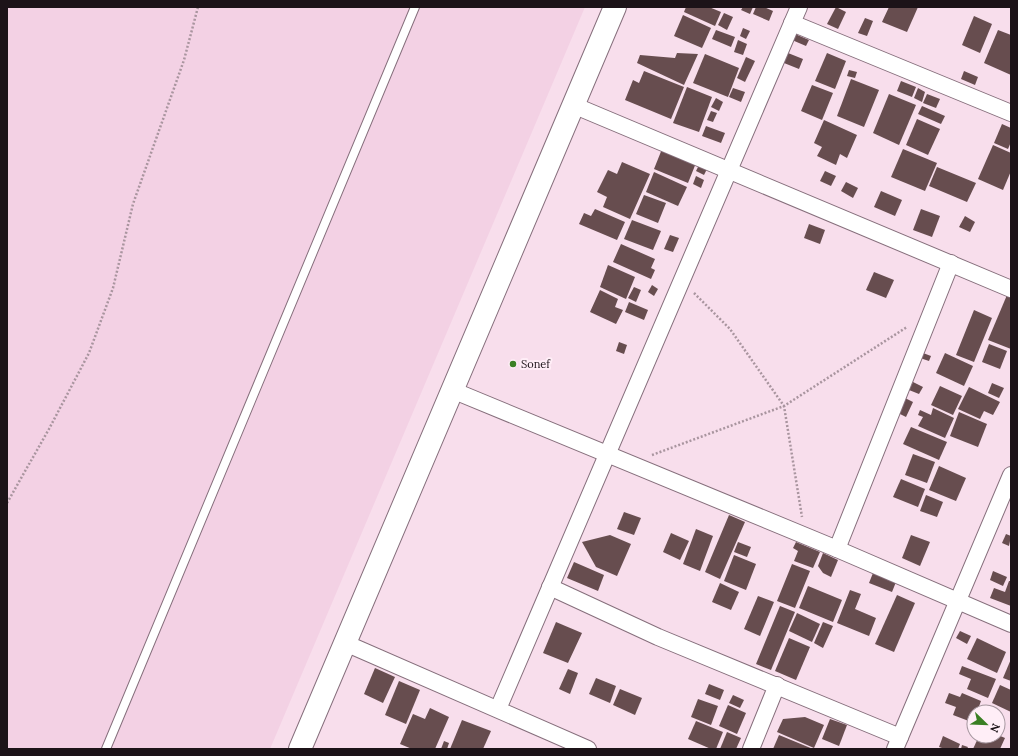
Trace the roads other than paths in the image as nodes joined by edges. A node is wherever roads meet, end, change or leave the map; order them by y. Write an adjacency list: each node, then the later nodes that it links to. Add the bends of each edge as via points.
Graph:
1 (416, 7): 21 (lane)
2 (614, 7): 5 (street)
3 (799, 7): 4 (street)
4 (792, 23): 6 (street); 7 (street)
5 (573, 105): 7 (street); 10 (street)
6 (1011, 114)
7 (729, 170): 8 (street); 11 (street)
8 (951, 263): 9 (street); 13 (street)
9 (1011, 289)
10 (452, 390): 11 (street); 17 (street)
11 (607, 454): 13 (street); 14 (street)
12 (1011, 475): 15 (street)
13 (837, 549): 15 (street)
14 (550, 587): 18 (street, via 658,637); 19 (street)
15 (958, 602): 16 (street); 20 (street)
16 (1011, 624)
17 (345, 643): 19 (street); 22 (street)
18 (777, 685): 20 (street); 24 (street)
19 (498, 709): 23 (street)
20 (898, 743)
21 (106, 749)
22 (300, 749)
23 (588, 749)
24 (751, 749)

